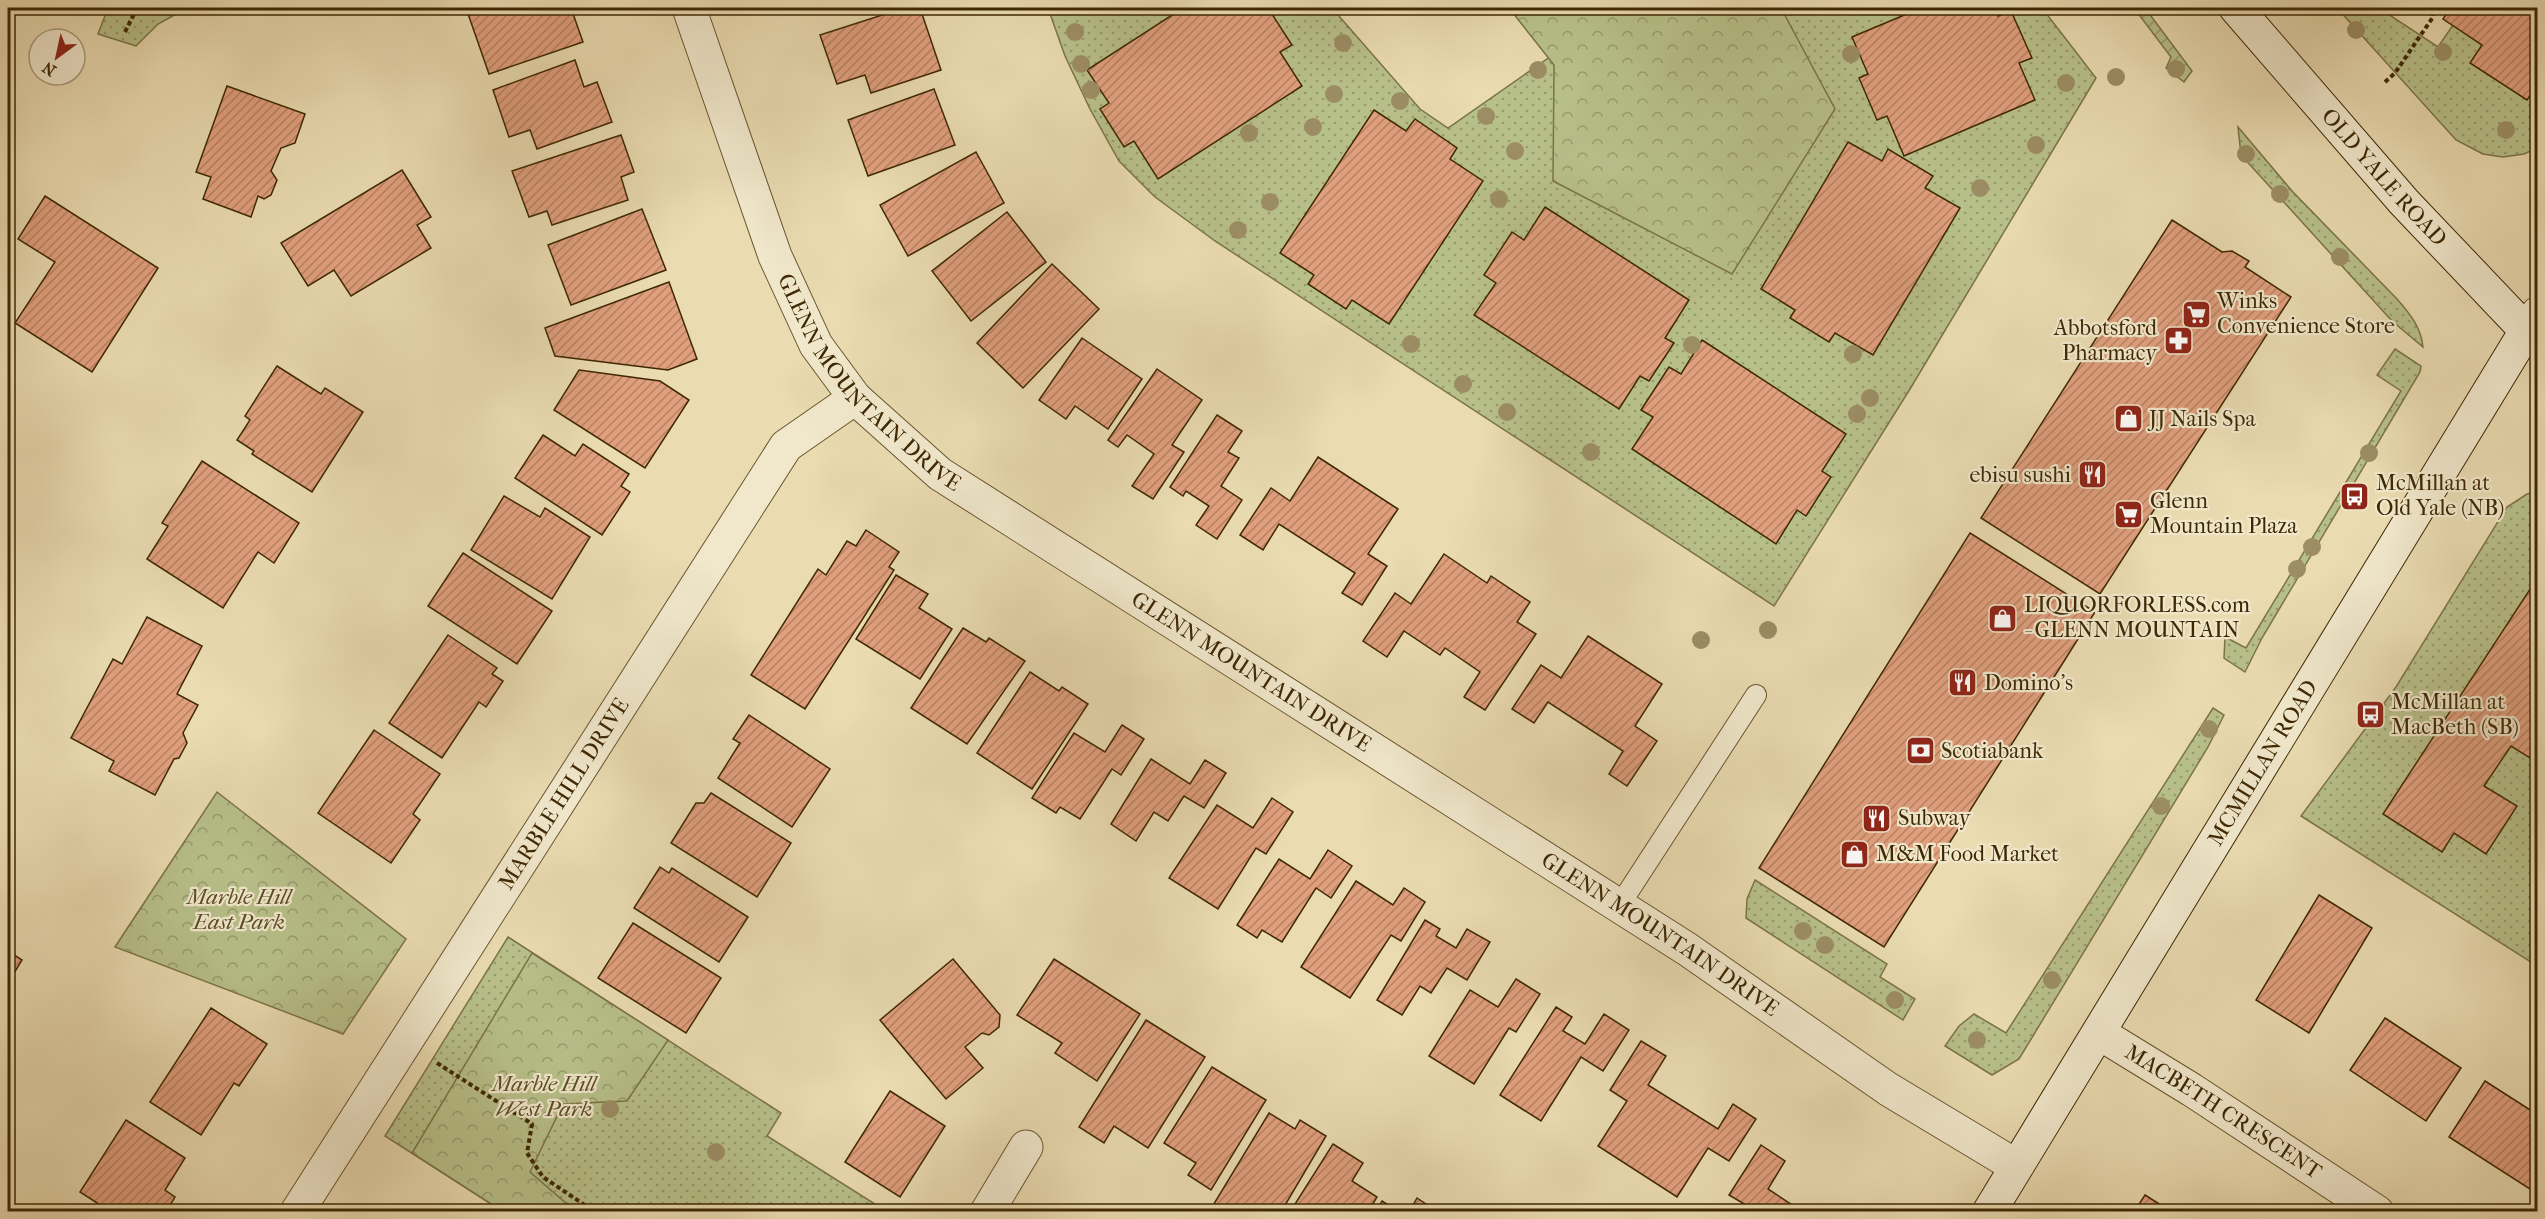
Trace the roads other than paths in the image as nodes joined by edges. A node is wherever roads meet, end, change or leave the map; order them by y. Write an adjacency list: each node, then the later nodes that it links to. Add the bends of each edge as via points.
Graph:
1 (689, 8): 4 (street, GLENN MOUNTAIN DRIVE, via 775,256 816,345)
2 (2236, 8): 3 (street, OLD YALE ROAD, via 2404,202)
3 (2534, 329): 7 (street, MCMILLAN ROAD)
4 (855, 398): 6 (street, GLENN MOUNTAIN DRIVE, via 940,474); 10 (street, MARBLE HILL DRIVE, via 786,446)
5 (1756, 695): 6 (lane)
6 (1618, 906): 9 (street, GLENN MOUNTAIN DRIVE, via 1687,949 1888,1089)
7 (2099, 1033): 9 (street, MCMILLAN ROAD); 13 (street, MACBETH CRESCENT)
8 (1026, 1147): 11 (street)
9 (2016, 1166): 12 (street, MCMILLAN ROAD)
10 (297, 1212)
11 (987, 1212)
12 (1989, 1212)
13 (2377, 1212)

